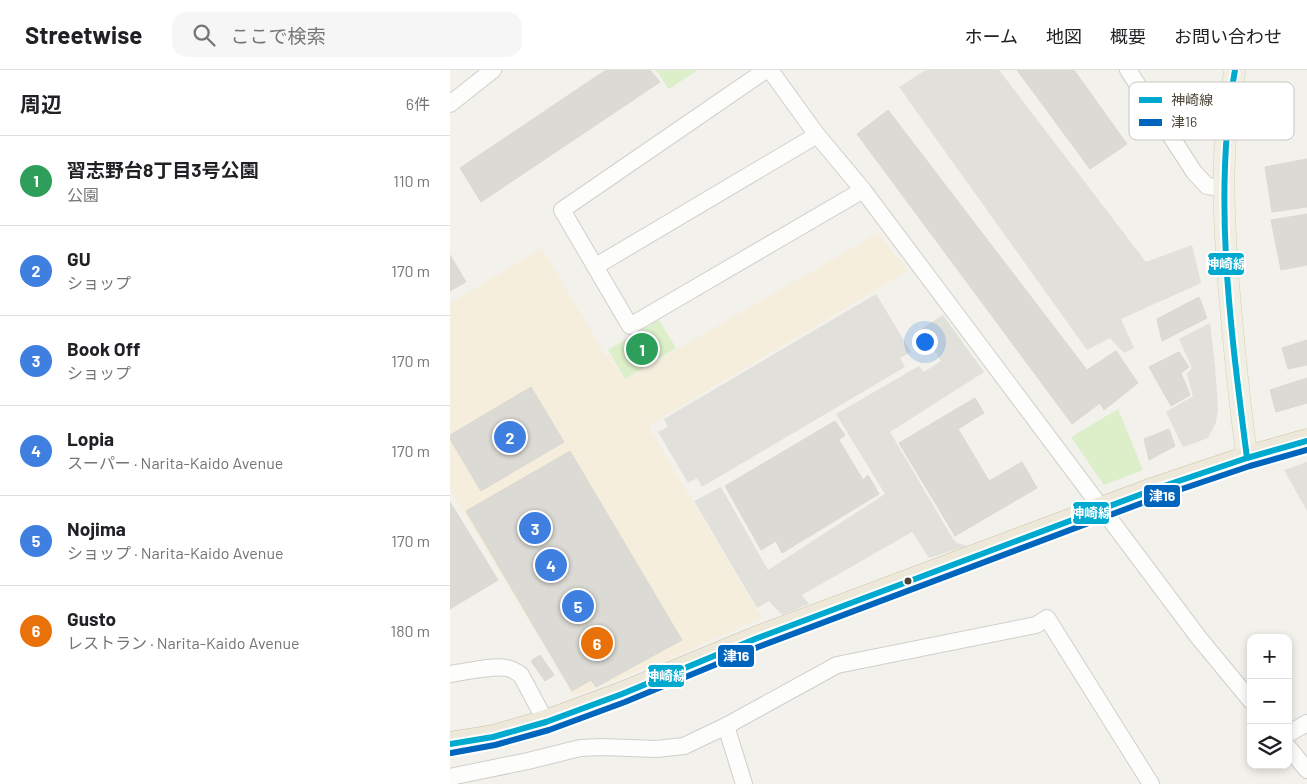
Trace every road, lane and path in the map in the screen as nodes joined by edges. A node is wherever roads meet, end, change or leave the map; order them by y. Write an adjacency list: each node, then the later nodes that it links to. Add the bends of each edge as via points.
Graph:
1 (493, 70): 6 (street)
2 (766, 70): 12 (street, via 562,210)
3 (770, 70): 7 (street)
4 (1128, 70): 5 (street)
5 (1136, 82)
6 (450, 104)
7 (817, 134): 11 (street); 12 (street)
8 (1173, 140): 10 (street, via 1207,186)
9 (1225, 140): 10 (main road)
10 (1223, 188): 14 (main road, via 1237,375)
11 (863, 190): 12 (street, via 630,326); 15 (street)
12 (596, 266)
13 (1307, 441): 14 (highway)
14 (1247, 458): 15 (highway)
15 (1102, 510): 17 (street); 18 (highway, via 764,636)
16 (450, 674): 18 (street, via 500,668 514,670 521,676)
17 (1247, 696)
18 (546, 722): 22 (highway, via 493,737)
19 (1307, 723): 21 (street)
20 (726, 726): 25 (street, via 684,746 580,748); 26 (street); 27 (street, via 837,665 1036,626 1047,618)
21 (1292, 732)
22 (450, 744)
23 (1292, 752): 24 (street)
24 (1307, 770)
25 (450, 777)
26 (744, 784)
27 (1151, 784)

